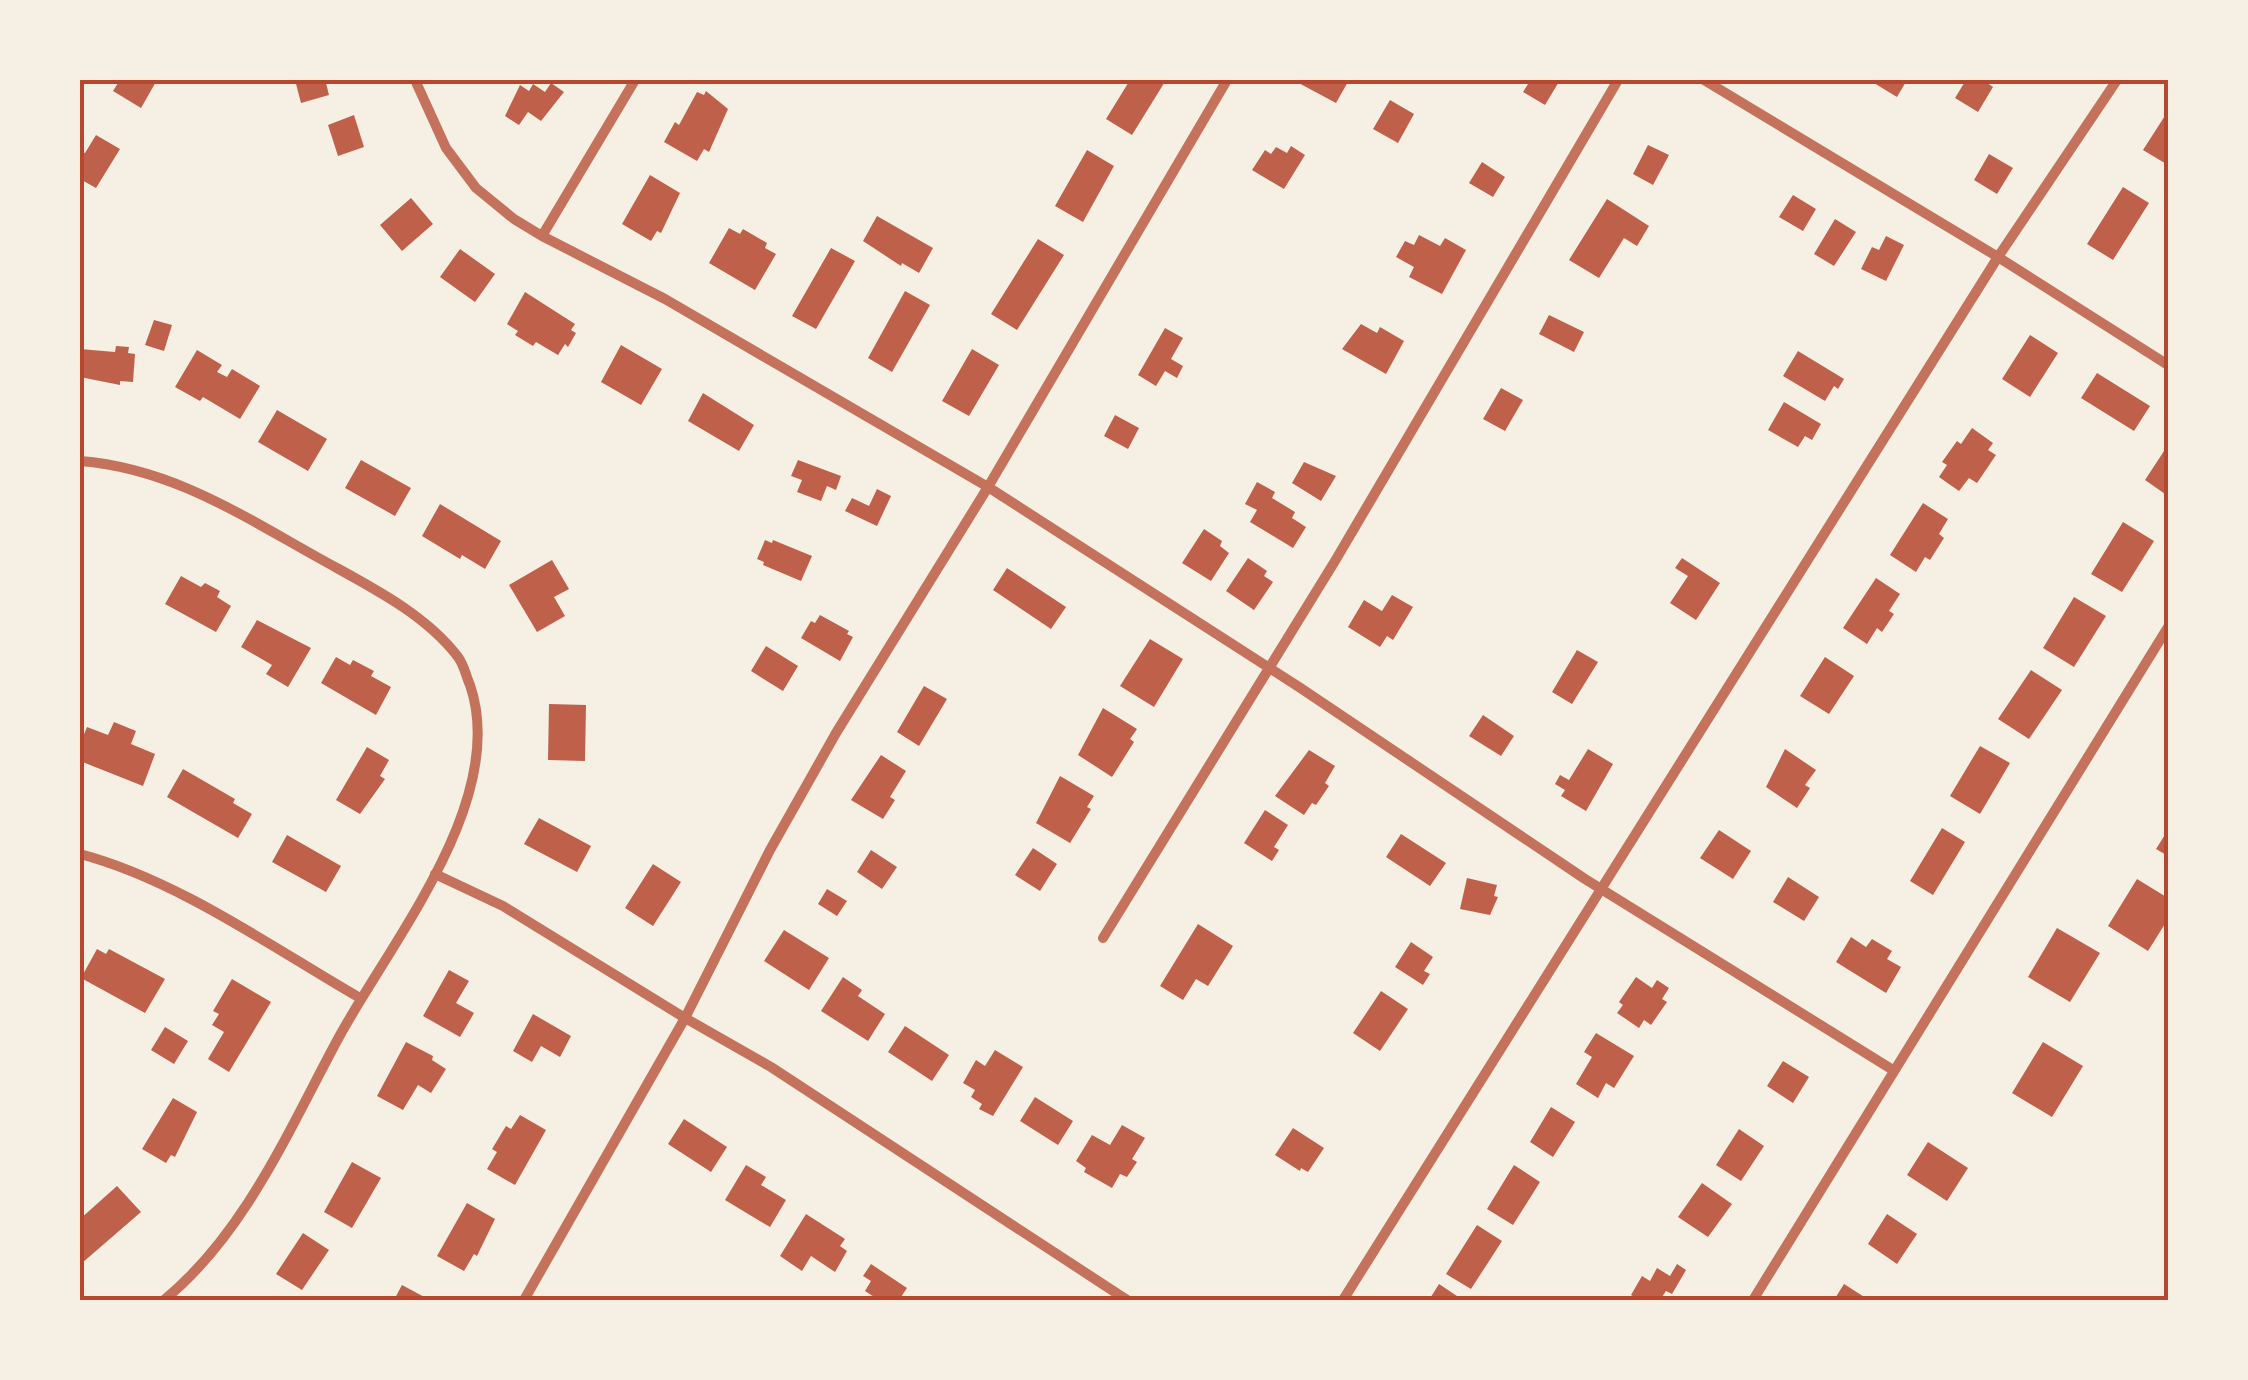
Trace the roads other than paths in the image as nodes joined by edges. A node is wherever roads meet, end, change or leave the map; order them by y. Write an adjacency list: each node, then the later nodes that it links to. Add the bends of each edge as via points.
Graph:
1 (415, 80): 7 (street, via 446,148 476,188)
2 (635, 80): 7 (street)
3 (1227, 80): 11 (street)
4 (1618, 80): 13 (street)
5 (1704, 80): 8 (street)
6 (2117, 80): 8 (street)
7 (542, 236): 11 (street, via 665,299)
8 (1998, 257): 9 (street); 16 (street)
9 (2168, 364)
10 (80, 462): 15 (street, via 118,464 212,498 427,625 461,660 477,708 478,759 466,808)
11 (988, 487): 13 (street); 19 (street, via 836,733)
12 (2168, 627): 20 (street)
13 (1268, 667): 16 (street); 17 (street)
14 (80, 854): 18 (street, via 191,901)
15 (435, 874): 18 (street); 19 (street, via 503,906)
16 (1602, 890): 20 (street); 24 (street)
17 (1103, 938)
18 (360, 998): 21 (street, via 256,1189 214,1251)
19 (685, 1018): 22 (street); 23 (street, via 771,1066)
20 (1893, 1070): 25 (street)
21 (164, 1300)
22 (524, 1300)
23 (1127, 1300)
24 (1343, 1300)
25 (1753, 1300)

